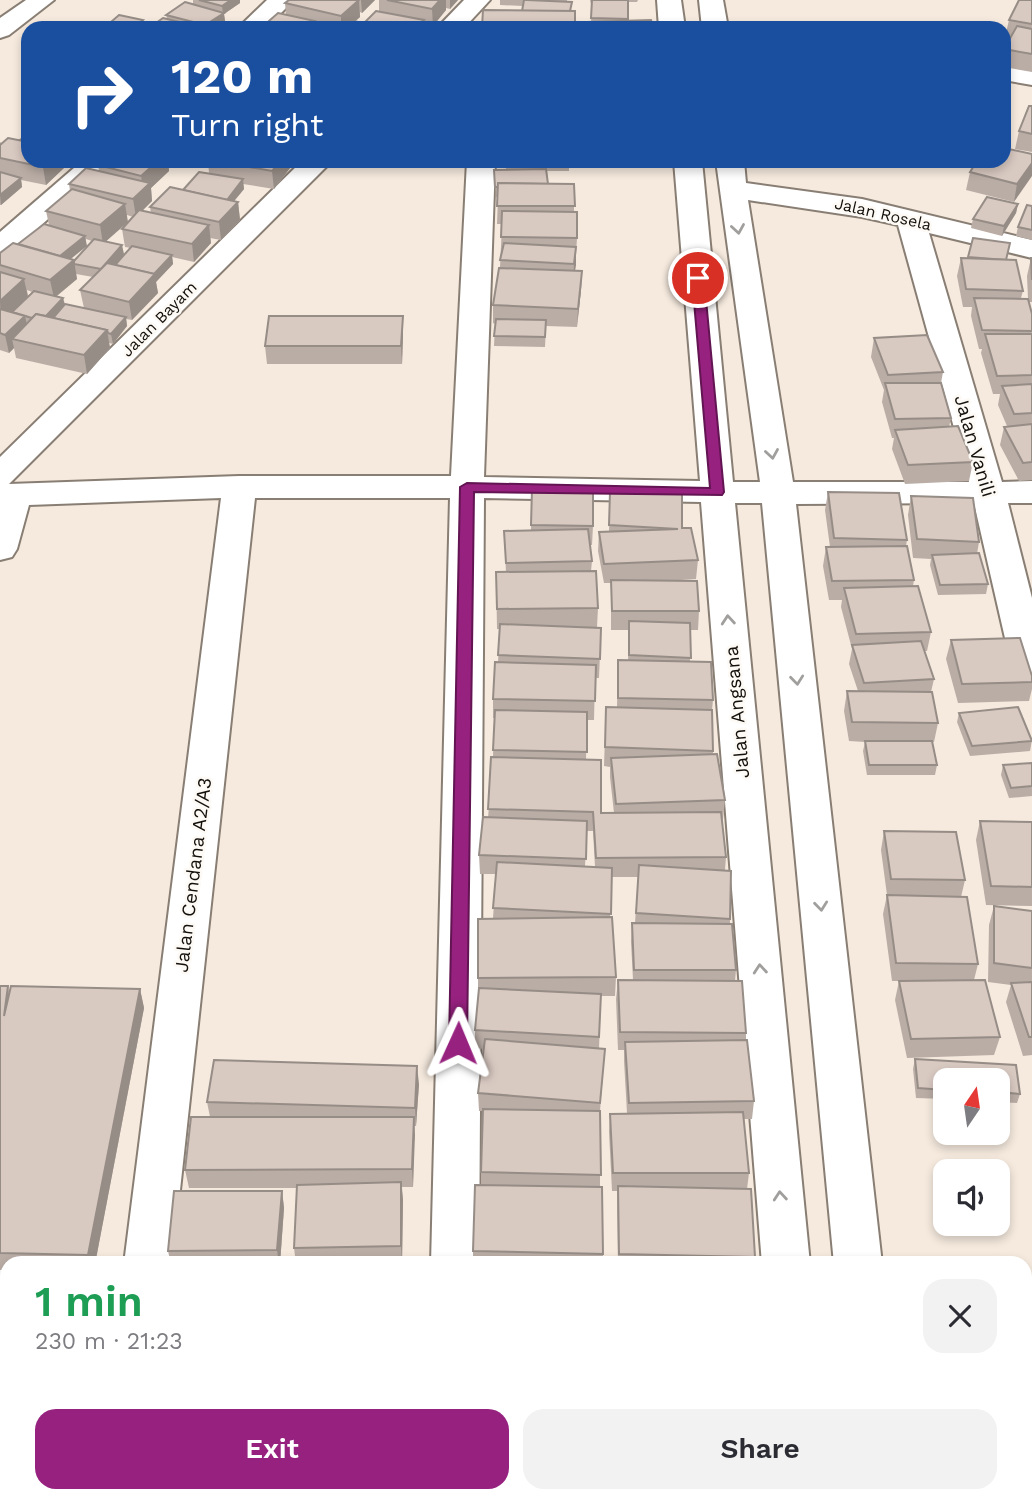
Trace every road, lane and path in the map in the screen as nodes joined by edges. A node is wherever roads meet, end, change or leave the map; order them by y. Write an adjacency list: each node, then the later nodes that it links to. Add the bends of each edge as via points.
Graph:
1 (42, 0): 10 (street)
2 (282, 0): 6 (street)
3 (478, 0): 7 (street)
4 (669, 0): 8 (street)
5 (711, 0): 9 (street)
6 (259, 21)
7 (457, 21)
8 (671, 21)
9 (714, 21)
10 (0, 33): 11 (street)
11 (21, 39)
12 (1011, 73): 13 (street)
13 (1032, 77)
14 (91, 168): 20 (street)
15 (311, 168): 24 (street, Jalan Bayam)
16 (481, 168): 23 (street)
17 (689, 168): 25 (street, Jalan Angsana)
18 (731, 175): 19 (street, Jalan Rosela); 28 (street, one-way to 28)
19 (911, 220): 21 (street, Jalan Rosela); 26 (street, Jalan Vanili)
20 (0, 247)
21 (1032, 249)
22 (239, 487): 23 (street); 24 (street); 31 (street, Jalan Cendana A2/A3)
23 (467, 487): 25 (street); 32 (street)
24 (5, 489): 29 (street)
25 (717, 492): 28 (street); 33 (street, Jalan Angsana, one-way to 25)
26 (989, 492): 27 (street); 28 (street); 30 (street, Jalan Vanili)
27 (1032, 492)
28 (778, 493): 34 (street, one-way to 34)
29 (0, 549)
30 (1032, 673)
31 (149, 1256)
32 (454, 1256)
33 (785, 1256)
34 (857, 1256)

